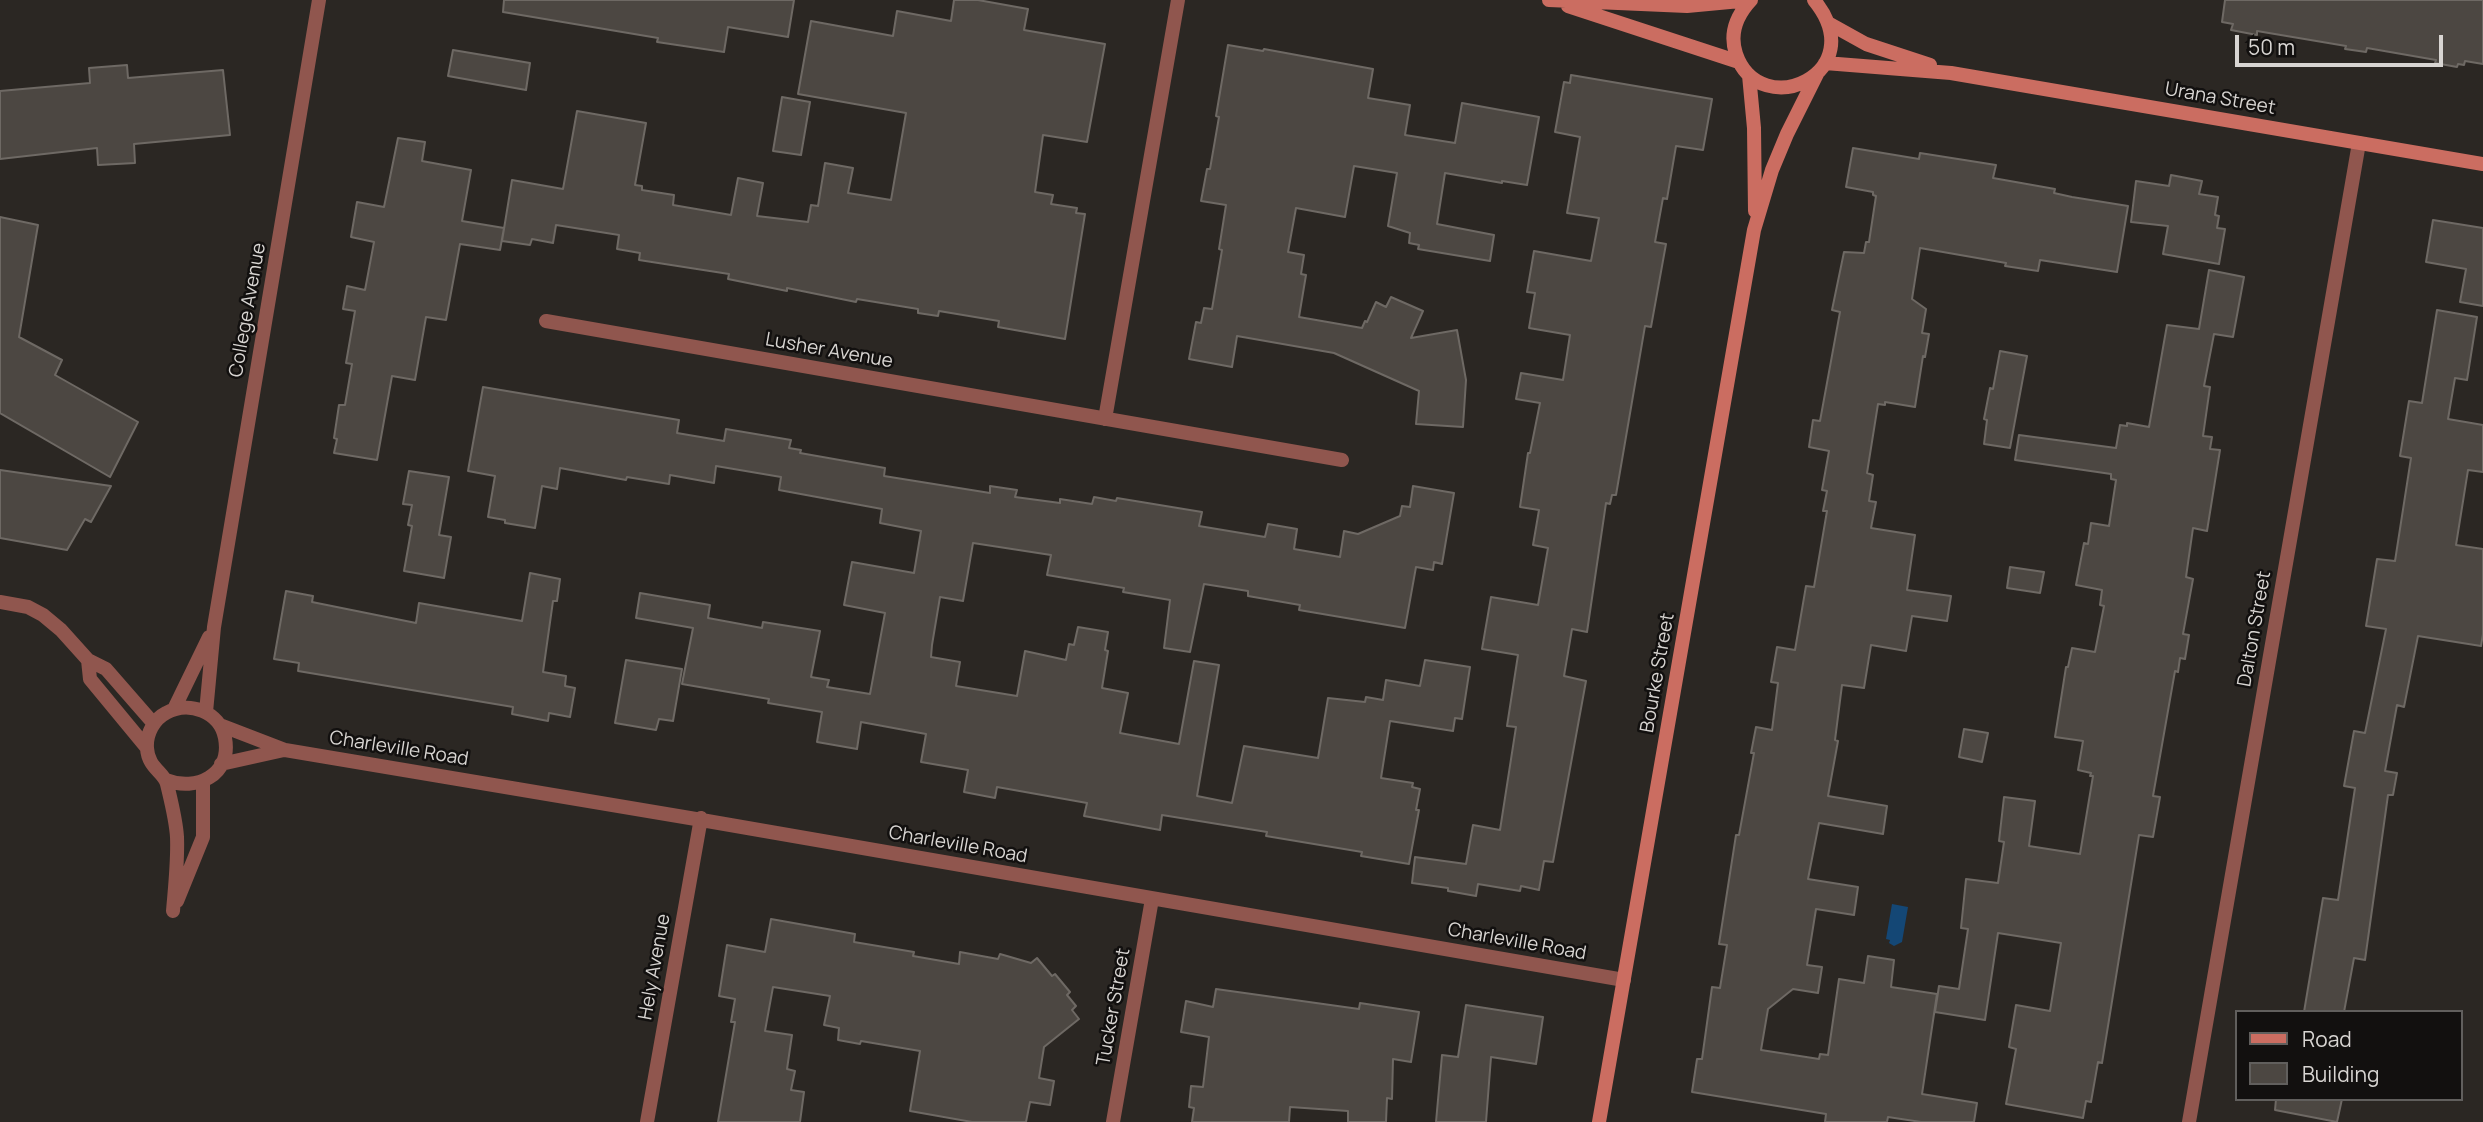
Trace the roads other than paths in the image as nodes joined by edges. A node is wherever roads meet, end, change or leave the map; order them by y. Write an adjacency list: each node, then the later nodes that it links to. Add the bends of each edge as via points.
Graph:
1 (319, 0): 18 (street, College Avenue)
2 (1178, 0): 15 (street)
3 (1549, 0): 4 (main road, via 1687,6); 7 (main road)
4 (1751, 0): 7 (main road, via 1735,22)
5 (1814, 0): 6 (main road)
6 (1826, 12): 8 (main road, Bourke Street, via 1832,38); 9 (main road, Urana Street, via 1866,44)
7 (1739, 62): 10 (main road)
8 (1821, 69): 9 (main road, Urana Street); 10 (main road, via 1796,86 1783,88); 13 (main road, Bourke Street, via 1777,158)
9 (1951, 73): 11 (main road, Urana Street)
10 (1749, 75): 13 (main road, Bourke Street, via 1756,166)
11 (2359, 143): 12 (main road, Urana Street); 35 (street, Dalton Street)
12 (2483, 164)
13 (1754, 230): 31 (main road, Bourke Street)
14 (546, 321): 15 (street, Lusher Avenue)
15 (1105, 419): 16 (street, Lusher Avenue)
16 (1342, 460)
17 (0, 602): 19 (street, via 43,615)
18 (214, 626): 20 (street, College Avenue); 21 (street, College Avenue)
19 (88, 660): 22 (street, via 106,669); 24 (street, via 90,679)
20 (174, 709): 21 (street); 22 (street)
21 (205, 712): 23 (street)
22 (154, 724): 24 (street)
23 (220, 725): 25 (street, Charleville Road); 26 (street, via 225,738)
24 (147, 748): 27 (street, via 149,760)
25 (285, 750): 26 (street, Charleville Road); 29 (street, Charleville Road)
26 (221, 764): 28 (street)
27 (166, 780): 28 (street, via 190,785); 28 (street, via 177,836 173,911 203,837)
28 (203, 782)
29 (701, 818): 30 (street, Charleville Road); 32 (street, Hely Avenue)
30 (1152, 899): 31 (street, Charleville Road); 33 (street, Tucker Street)
31 (1624, 980): 34 (main road, Bourke Street)
32 (647, 1122)
33 (1113, 1122)
34 (1599, 1122)
35 (2189, 1122)

